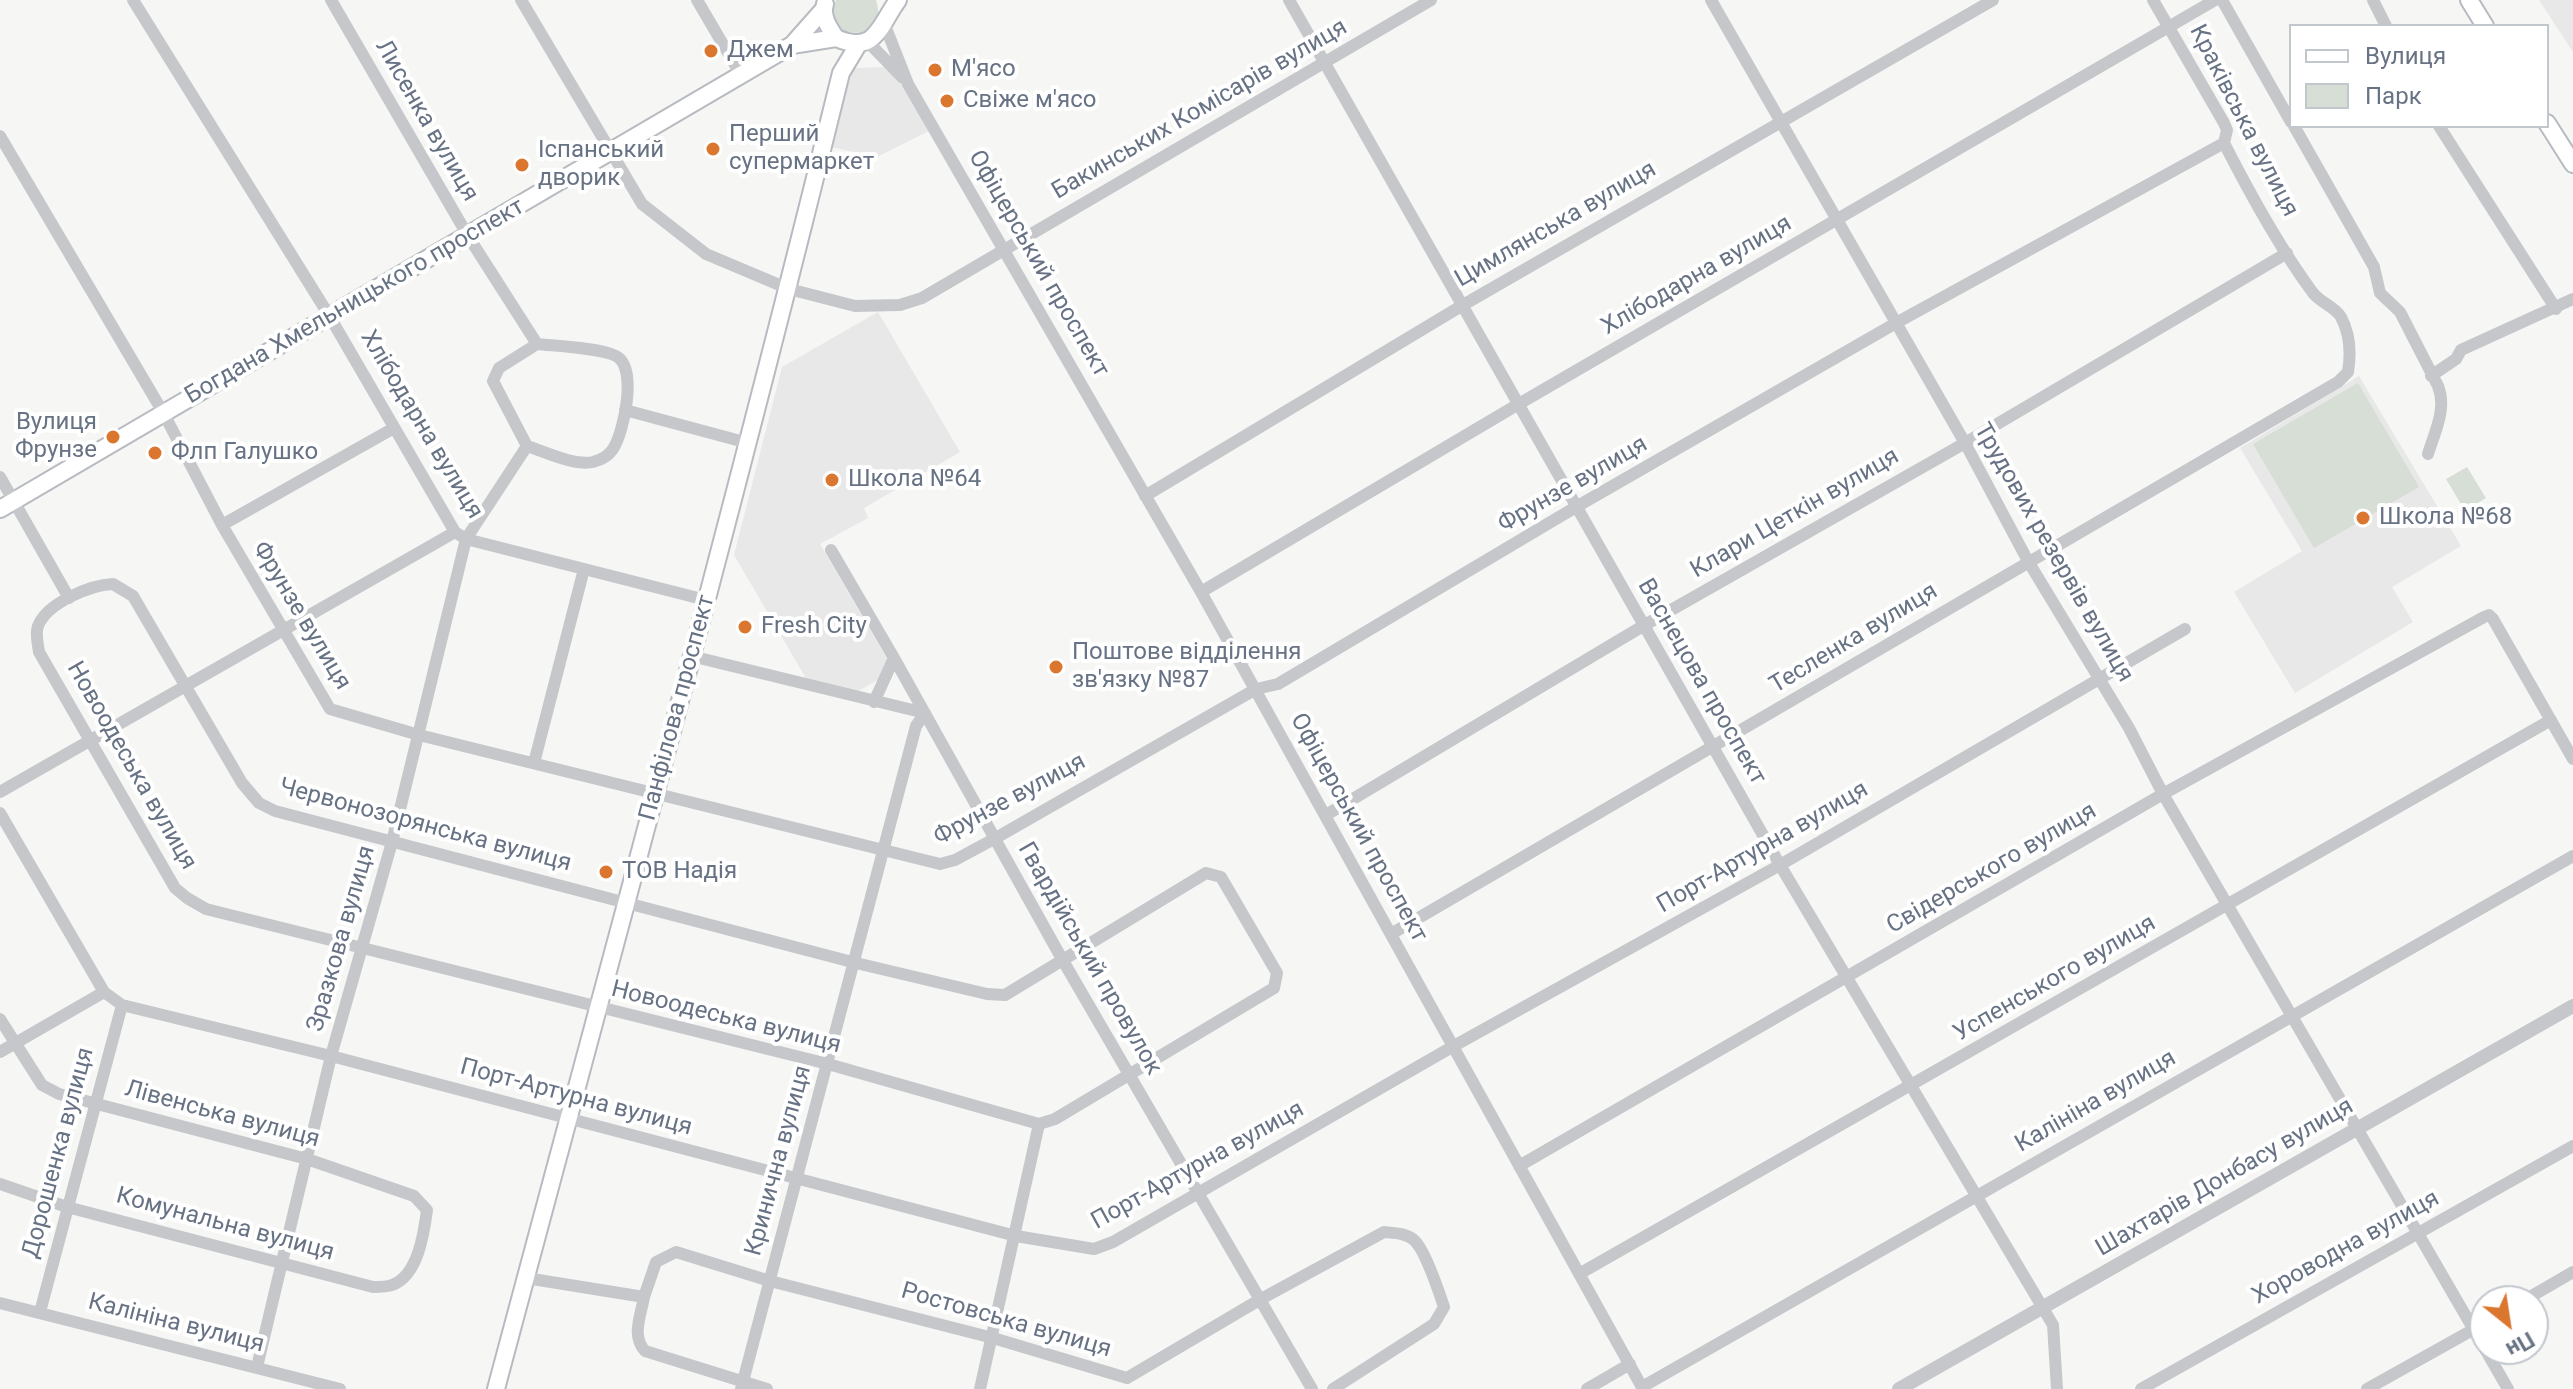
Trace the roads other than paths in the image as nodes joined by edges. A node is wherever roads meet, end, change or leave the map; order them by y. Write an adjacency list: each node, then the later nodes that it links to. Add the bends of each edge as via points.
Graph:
1 (133, 0): 43 (street, Хлібодарна вулиця)
2 (331, 0): 36 (street, Лисенка вулиця)
3 (521, 0): 33 (street, Бакинських Комісарів вулиця)
4 (697, 0): 24 (street)
5 (1289, 0): 22 (street, Васнецова проспект)
6 (1431, 0): 22 (street, Бакинських Комісарів вулиця)
7 (1711, 0): 27 (street, Трудових резервів вулиця)
8 (1993, 0): 27 (street, Цимлянська вулиця)
9 (2153, 0): 18 (street, Краківська вулиця)
10 (2215, 0): 18 (street, Хлібодарна вулиця)
11 (2222, 0): 26 (street)
12 (2373, 0): 16 (street)
13 (2469, 0): 17 (main road)
14 (825, 5): 19 (main road, Панфілова проспект, via 827,26); 21 (main road)
15 (889, 9): 20 (main road, Панфілова проспект, via 878,35); 25 (street)
16 (2385, 24)
17 (2484, 24)
18 (2170, 27): 32 (street, Краківська вулиця, via 2224,123); 35 (street, Хлібодарна вулиця)
19 (836, 38): 20 (main road); 21 (main road); 23 (main road, Панфілова проспект)
20 (863, 42): 23 (main road, Панфілова проспект); 25 (street)
21 (792, 45): 24 (main road, Богдана Хмельницького проспект)
22 (1325, 62): 37 (street, Бакинських Комісарів вулиця); 41 (street, Васнецова проспект)
23 (841, 73): 39 (main road, Панфілова проспект)
24 (741, 75): 33 (main road, Богдана Хмельницького проспект)
25 (908, 84): 37 (street, Офіцерський проспект)
26 (2289, 119)
27 (1780, 121): 35 (street, Трудових резервів вулиця); 41 (street, Цимлянська вулиця)
28 (2549, 126): 34 (main road)
29 (2294, 128): 46 (street, via 2374,267 2380,293 2400,312)
30 (2440, 128): 42 (street)
31 (0, 136): 50 (street, Фрунзе вулиця)
32 (2224, 143): 38 (street, Краківська вулиця); 44 (street, Фрунзе вулиця)
33 (611, 153): 36 (main road, Богдана Хмельницького проспект); 39 (street, Бакинських Комісарів вулиця, via 642,204 706,254)
34 (2573, 164)
35 (1838, 221): 44 (street, Трудових резервів вулиця); 48 (street, Хлібодарна вулиця)
36 (468, 236): 43 (main road, Богдана Хмельницького проспект); 45 (street, Лисенка вулиця)
37 (1005, 249): 39 (street, Бакинських Комісарів вулиця, via 922,298 900,305 855,306); 57 (street, Офіцерський проспект)
38 (2287, 253): 47 (street, Краківська вулиця, via 2315,296 2343,320 2350,358 2348,372); 53 (street, Клари Цеткін вулиця)
39 (789, 289): 52 (main road, Панфілова проспект)
40 (2573, 299): 42 (street)
41 (1463, 305): 48 (street, Васнецова проспект); 57 (street, Цимлянська вулиця)
42 (2556, 309): 46 (street, via 2461,350)
43 (330, 317): 50 (main road, Богдана Хмельницького проспект); 51 (street, Хлібодарна вулиця)
44 (1896, 323): 53 (street, Трудових резервів вулиця); 59 (street, Фрунзе вулиця)
45 (537, 344): 49 (street, via 619,357 628,375); 54 (street, via 499,368 493,381)
46 (2431, 376): 55 (street, via 2442,398)
47 (2338, 382): 63 (street, Тесленка вулиця)
48 (1517, 405): 59 (street, Васнецова проспект); 65 (street, Хлібодарна вулиця)
49 (625, 410): 52 (street); 54 (street, via 614,448 596,461 581,462)
50 (164, 414): 58 (main road, Богдана Хмельницького проспект); 60 (street, Фрунзе вулиця)
51 (394, 428): 60 (street); 61 (street, Хлібодарна вулиця)
52 (748, 443): 67 (main road, Панфілова проспект)
53 (1965, 443): 63 (street, Трудових резервів вулиця); 68 (street, Клари Цеткін вулиця)
54 (527, 446): 61 (street, Зразкова вулиця)
55 (2428, 454)
56 (0, 477): 58 (street)
57 (1145, 496): 65 (street, Офіцерський проспект)
58 (7, 505): 66 (street)
59 (1576, 507): 68 (street, Васнецова проспект); 75 (street, Фрунзе вулиця, via 1278,684)
60 (222, 525): 70 (street, Фрунзе вулиця)
61 (461, 535): 64 (street, Хлібодарна вулиця); 70 (street); 79 (street, Зразкова вулиця)
62 (831, 550): 72 (street, Гвардійський провулок)
63 (2028, 561): 73 (street, Трудових резервів вулиця); 81 (street, Тесленка вулиця)
64 (584, 569): 67 (street, Хлібодарна вулиця); 83 (street)
65 (1201, 592): 75 (street, Офіцерський проспект)
66 (69, 598): 74 (street, Червонозорянська вулиця, via 95,585 113,584 133,596); 80 (street, Новоодеська вулиця, via 45,614 36,630 39,652)
67 (706, 600): 71 (main road, Панфілова проспект)
68 (1643, 626): 81 (street, Васнецова проспект); 88 (street, Клари Цеткін вулиця)
69 (2185, 629): 73 (street, Порт-Артурна вулиця)
70 (283, 630): 74 (street); 79 (street, Фрунзе вулиця, via 330,709)
71 (691, 656): 76 (street); 85 (main road, Панфілова проспект)
72 (894, 658): 76 (street); 77 (street, Гвардійський провулок)
73 (2098, 679): 86 (street, Трудових резервів вулиця); 93 (street, Порт-Артурна вулиця)
74 (185, 686): 80 (street); 90 (street, Червонозорянська вулиця, via 259,803)
75 (1256, 689): 88 (street, Офіцерський проспект); 89 (street, Фрунзе вулиця)
76 (874, 702): 77 (street)
77 (925, 713): 89 (street, Гвардійський провулок); 91 (street, Кринична вулиця, via 916,726)
78 (2551, 720): 82 (street); 86 (street, Свідерського вулиця, via 2489,615); 95 (street, Успенського вулиця)
79 (419, 735): 83 (street, Фрунзе вулиця); 90 (street, Зразкова вулиця)
80 (89, 741): 84 (street); 97 (street, Новоодеська вулиця, via 175,888 187,898 206,909)
81 (1715, 747): 93 (street, Васнецова проспект); 96 (street, Тесленка вулиця)
82 (2573, 759)
83 (534, 763): 85 (street, Фрунзе вулиця)
84 (0, 792)
85 (655, 793): 91 (street, Фрунзе вулиця); 94 (main road, Панфілова проспект)
86 (2163, 794): 95 (street, Трудових резервів вулиця); 100 (street, Свідерського вулиця)
87 (0, 813): 101 (street, Порт-Артурна вулиця)
88 (1326, 815): 96 (street, Офіцерський проспект)
89 (994, 839): 91 (street, Фрунзе вулиця, via 940,864); 98 (street, Гвардійський провулок)
90 (392, 842): 94 (street, Червонозорянська вулиця); 97 (street, Зразкова вулиця)
91 (881, 851): 99 (street, Кринична вулиця)
92 (2573, 856): 105 (street, Калініна вулиця)
93 (1780, 865): 100 (street, Васнецова проспект); 108 (street, Порт-Артурна вулиця)
94 (628, 903): 99 (street, Червонозорянська вулиця); 104 (main road, Панфілова проспект)
95 (2228, 905): 105 (street, Трудових резервів вулиця); 113 (street, Успенського вулиця)
96 (1391, 934): 108 (street, Офіцерський проспект)
97 (362, 949): 104 (street, Новоодеська вулиця); 110 (street, Зразкова вулиця)
98 (1062, 959): 99 (street, Червонозорянська вулиця, via 1005,995); 112 (street, Гвардійський провулок); 112 (street, via 1206,873 1221,877 1229,890 1277,973 1274,988)
99 (856, 963): 111 (street, Кринична вулиця)
100 (1847, 979): 113 (street, Васнецова проспект); 120 (street, Свідерського вулиця)
101 (104, 992): 102 (street, Порт-Артурна вулиця); 107 (street)
102 (122, 1005): 110 (street, Порт-Артурна вулиця); 114 (street, Дорошенка вулиця)
103 (2573, 1006): 117 (street, Шахтарів Донбасу вулиця)
104 (598, 1009): 111 (street, Новоодеська вулиця); 115 (main road, Панфілова проспект)
105 (2293, 1015): 117 (street, Трудових резервів вулиця); 124 (street, Калініна вулиця)
106 (0, 1019): 107 (street, Лівенська вулиця)
107 (15, 1043): 109 (street); 114 (street, Лівенська вулиця, via 42,1085)
108 (1452, 1047): 120 (street, Офіцерський проспект); 123 (street, Порт-Артурна вулиця)
109 (0, 1052)
110 (331, 1056): 115 (street, Порт-Артурна вулиця); 119 (street, Зразкова вулиця)
111 (828, 1064): 116 (street, Новоодеська вулиця); 121 (street, Кринична вулиця)
112 (1129, 1074): 116 (street); 123 (street, Гвардійський провулок)
113 (1910, 1086): 124 (street, Васнецова проспект); 131 (street, Успенського вулиця)
114 (95, 1104): 119 (street, Лівенська вулиця); 125 (street, Дорошенка вулиця)
115 (568, 1120): 121 (street, Порт-Артурна вулиця); 132 (main road, Панфілова проспект)
116 (1039, 1124): 127 (street)
117 (2358, 1127): 126 (street, Трудових резервів вулиця); 138 (street, Шахтарів Донбасу вулиця)
118 (2573, 1146): 126 (street, Хороводна вулиця)
119 (307, 1159): 128 (street, Лівенська вулиця, via 414,1196 427,1210); 129 (street, Зразкова вулиця)
120 (1519, 1166): 131 (street, Офіцерський проспект)
121 (798, 1177): 127 (street, Порт-Артурна вулиця); 133 (street, Кринична вулиця)
122 (0, 1184): 125 (street, Комунальна вулиця)
123 (1199, 1194): 127 (street, Порт-Артурна вулиця, via 1094,1249); 136 (street, Гвардійський провулок)
124 (1975, 1196): 138 (street, Васнецова проспект); 147 (street, Калініна вулиця)
125 (67, 1207): 129 (street, Комунальна вулиця); 140 (street, Дорошенка вулиця)
126 (2419, 1233): 139 (street, Трудових резервів вулиця); 157 (street, Хороводна вулиця)
127 (1016, 1236): 142 (street)
128 (422, 1245): 129 (street, Комунальна вулиця, via 407,1274 394,1285 373,1287)
129 (281, 1262): 145 (street, Зразкова вулиця)
130 (2573, 1272): 134 (street)
131 (1579, 1274): 143 (street, Офіцерський проспект)
132 (526, 1278): 135 (street); 149 (main road, Панфілова проспект)
133 (770, 1281): 135 (street, Ростовська вулиця, via 676,1252 656,1262); 142 (street, Ростовська вулиця); 146 (street, Кринична вулиця)
134 (2549, 1286)
135 (644, 1297): 146 (street, Ростовська вулиця, via 637,1335 645,1351)
136 (1261, 1299): 142 (street, Ростовська вулиця, via 1127,1378); 152 (street, Гвардійський провулок); 153 (street, Ростовська вулиця, via 1384,1232 1415,1241 1444,1307 1434,1324)
137 (0, 1303): 140 (street, Калініна вулиця)
138 (2041, 1308): 155 (street, Шахтарів Донбасу вулиця); 156 (street, Васнецова проспект, via 2053,1325)
139 (2469, 1310)
140 (40, 1312): 145 (street, Калініна вулиця)
141 (2469, 1332): 158 (street)
142 (993, 1338): 151 (street)
143 (1630, 1364): 147 (street, Офіцерський проспект); 154 (street)
144 (2494, 1365): 159 (street, Трудових резервів вулиця)
145 (257, 1367): 148 (street, Калініна вулиця)
146 (742, 1386): 150 (street, Ростовська вулиця)
147 (1642, 1388)
148 (340, 1389)
149 (496, 1389)
150 (767, 1389)
151 (980, 1389)
152 (1312, 1389)
153 (1333, 1389)
154 (1587, 1389)
155 (1899, 1389)
156 (2057, 1389)
157 (2141, 1389)
158 (2367, 1389)
159 (2508, 1389)

